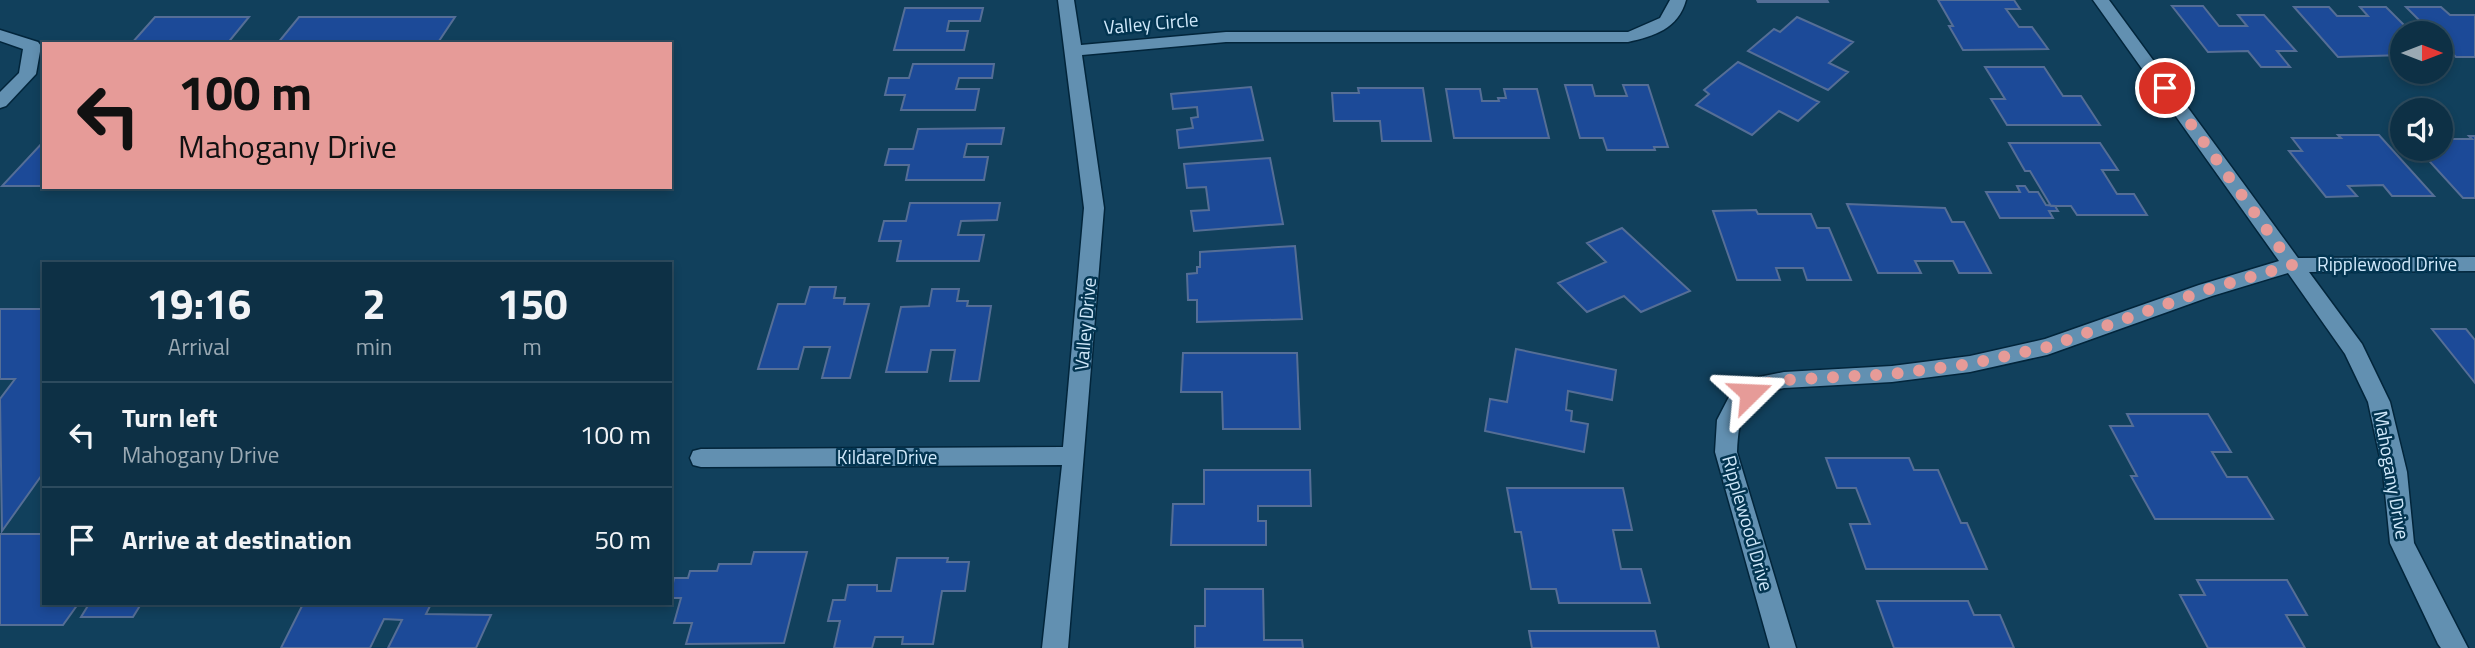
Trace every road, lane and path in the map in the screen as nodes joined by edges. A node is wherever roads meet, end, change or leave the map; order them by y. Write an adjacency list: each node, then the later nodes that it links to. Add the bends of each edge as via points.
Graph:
1 (1066, 0): 5 (street, Valley Drive)
2 (1678, 0): 5 (street, Valley Circle, via 1665,23 1629,37 1226,37)
3 (2101, 0): 8 (street, Mahogany Drive)
4 (0, 35): 6 (street, via 32,46 27,74)
5 (1073, 51): 9 (street, Valley Drive, via 1094,208)
6 (0, 102)
7 (2475, 264): 8 (street, Ripplewood Drive)
8 (2292, 265): 12 (street, Ripplewood Drive, via 2206,290 2047,347 1905,373 1784,380 1762,384 1738,401 1728,420 1726,453); 13 (street, Mahogany Drive, via 2354,350 2379,402 2395,472 2402,543)
9 (1074, 456): 10 (street, Kildare Drive); 11 (street, Valley Drive)
10 (701, 457)
11 (1055, 648)
12 (1783, 648)
13 (2455, 648)

